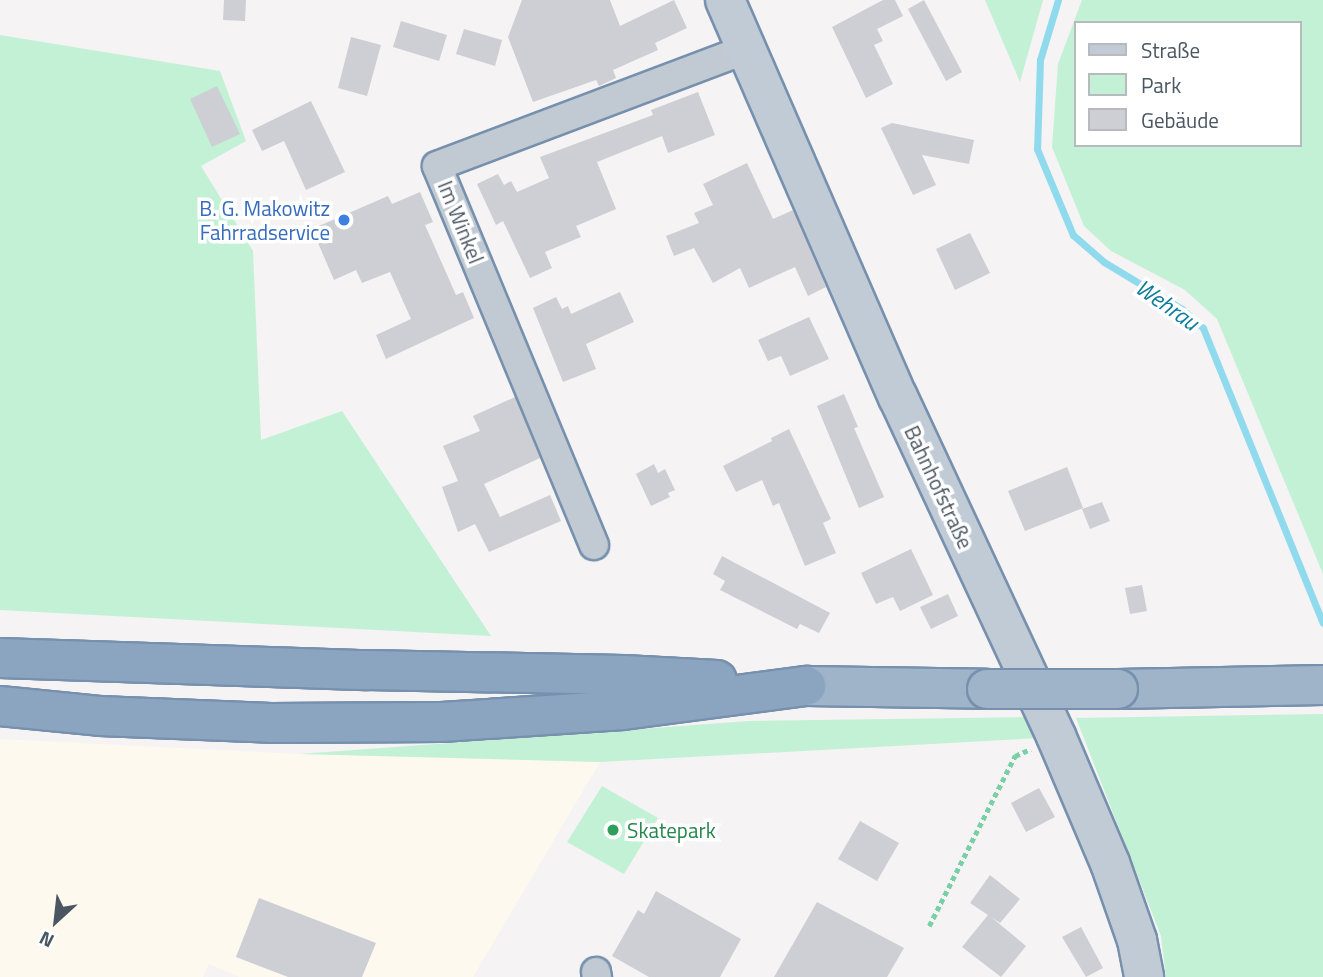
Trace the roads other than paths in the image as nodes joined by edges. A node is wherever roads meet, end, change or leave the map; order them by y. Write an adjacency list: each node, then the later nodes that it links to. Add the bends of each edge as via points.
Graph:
1 (725, 0): 2 (main road, Bahnhofstraße)
2 (747, 50): 3 (street, Im Winkel, via 437,166); 8 (main road, Bahnhofstraße, via 898,397 1056,736 1138,940)
3 (594, 545)
4 (0, 658): 5 (highway, via 624,675)
5 (806, 685): 6 (highway, bridge, via 987,689); 7 (highway, via 623,710 442,722 271,723 100,716)
6 (1323, 685)
7 (0, 706)
8 (1144, 977)

